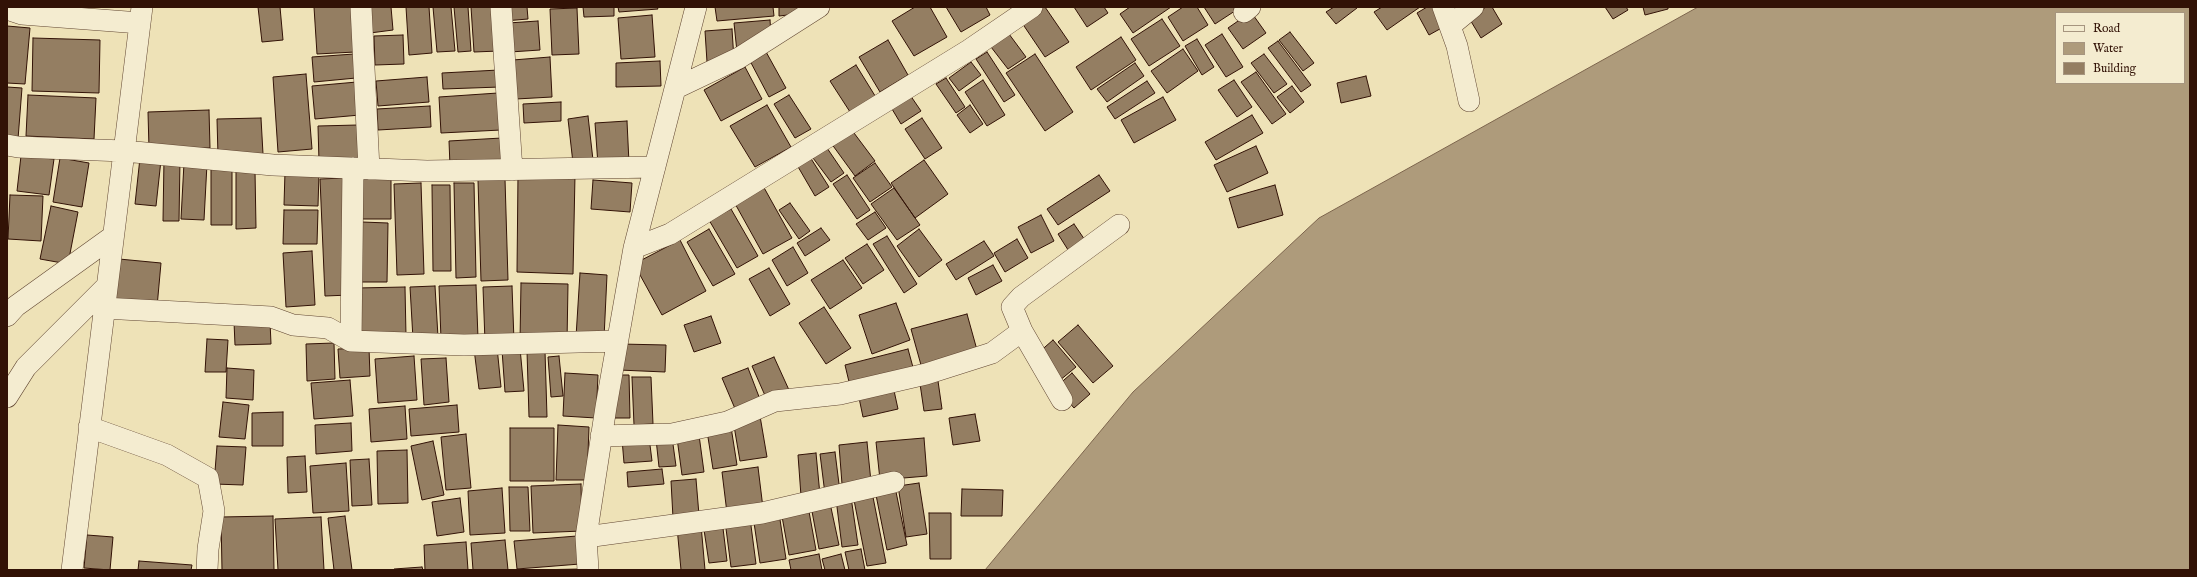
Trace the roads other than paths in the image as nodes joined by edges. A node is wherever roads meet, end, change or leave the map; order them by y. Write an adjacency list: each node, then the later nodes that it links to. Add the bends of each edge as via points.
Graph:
1 (361, 7): 15 (street)
2 (501, 7): 16 (street)
3 (696, 7): 10 (street)
4 (819, 7): 10 (street, via 739,58)
5 (1032, 7): 19 (street, via 969,50 670,234)
6 (1473, 7): 9 (street)
7 (7, 9): 8 (street, via 22,14)
8 (141, 15): 13 (street)
9 (1446, 16): 11 (street, via 1457,46)
10 (676, 88): 14 (street)
11 (1468, 101)
12 (7, 145): 13 (street)
13 (124, 151): 15 (street, via 273,165); 18 (street)
14 (655, 167): 16 (street); 19 (street)
15 (361, 169): 16 (street); 24 (street)
16 (512, 170)
17 (1119, 225): 23 (street, via 1021,297 1012,307)
18 (112, 237): 20 (street); 22 (street, via 16,306)
19 (634, 248): 25 (street)
20 (106, 287): 21 (street); 26 (street, via 26,367)
21 (103, 308): 24 (street, via 271,317 293,325 328,328); 28 (street)
22 (7, 316)
23 (1022, 331): 27 (street); 29 (street, via 992,353 926,374 840,394 775,401 727,422 672,434)
24 (351, 341): 25 (street, via 464,345)
25 (617, 341): 29 (street)
26 (7, 397)
27 (1062, 400)
28 (89, 426): 32 (street); 33 (street, via 167,455 208,478 214,511)
29 (601, 436): 31 (street)
30 (894, 482): 31 (street, via 762,513)
31 (586, 536): 34 (street)
32 (72, 570)
33 (207, 570)
34 (588, 570)

